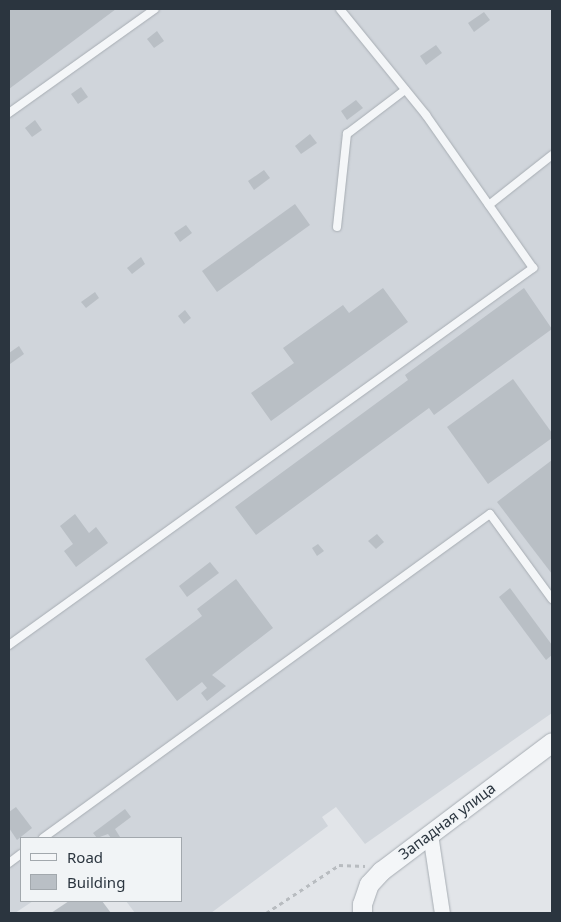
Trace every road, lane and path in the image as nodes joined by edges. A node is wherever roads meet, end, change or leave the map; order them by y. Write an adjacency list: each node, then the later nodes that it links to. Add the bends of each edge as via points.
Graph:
1 (155, 9): 4 (lane)
2 (340, 9): 3 (lane)
3 (404, 90): 6 (lane, via 426,115); 7 (lane, via 347,134)
4 (9, 113)
5 (552, 155): 6 (lane)
6 (489, 205): 9 (lane, via 533,268)
7 (337, 228)
8 (552, 600): 12 (lane, via 490,514)
9 (9, 645)
10 (552, 742): 11 (street, Западная улица)
11 (430, 834): 15 (street, Западная улица); 18 (street)
12 (44, 837)
13 (20, 855): 14 (lane)
14 (9, 863)
15 (381, 871): 16 (path, via 359,864 339,865); 17 (street, Западная улица, via 369,884)
16 (266, 913)
17 (362, 913)
18 (442, 913)

